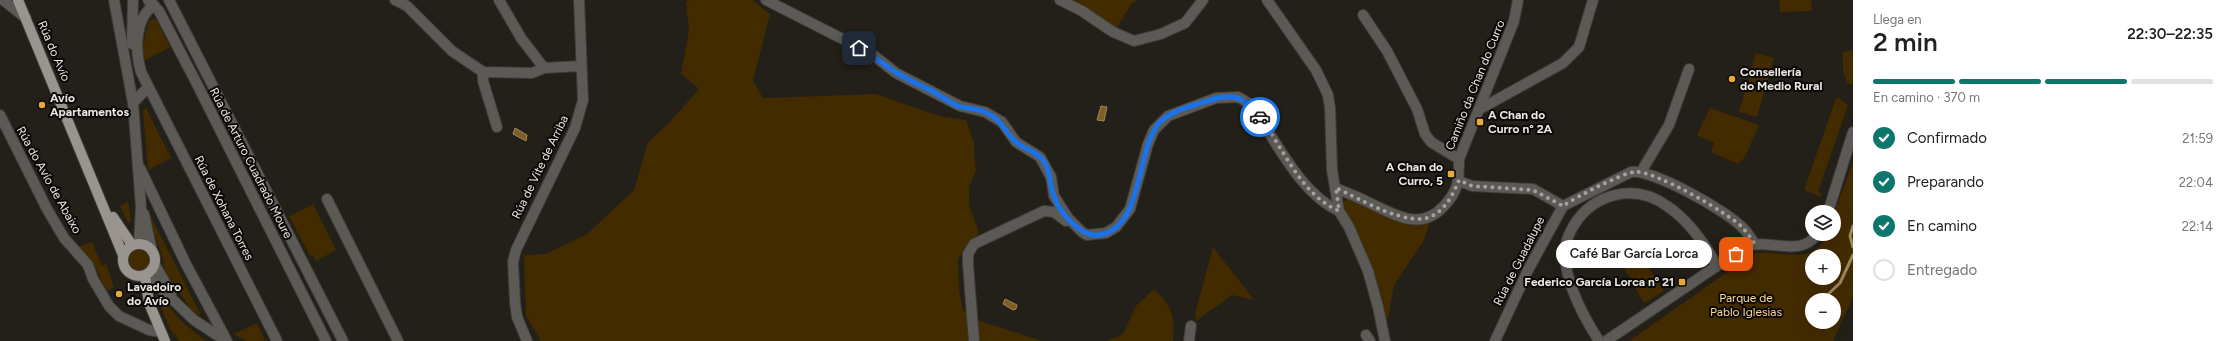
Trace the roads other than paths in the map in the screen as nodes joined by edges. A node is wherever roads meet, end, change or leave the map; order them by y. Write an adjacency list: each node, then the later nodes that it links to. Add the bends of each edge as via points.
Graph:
1 (3, 0): 17 (street)
2 (18, 0): 17 (main road, Rúa do Avío)
3 (133, 0): 19 (street, via 132,46)
4 (169, 0): 59 (street, Rúa de Arturo Cuadrado Moure)
5 (395, 0): 23 (street, via 407,6 452,51)
6 (499, 0): 20 (street, via 521,38)
7 (579, 0): 18 (street, Rúa de Vite de Arriba)
8 (766, 0): 42 (street, via 872,54 896,73 960,106 985,112 1002,122 1016,142 1040,157 1047,166 1054,196)
9 (1060, 0): 10 (street, via 1113,32 1134,40 1177,28 1192,17)
10 (1203, 0)
11 (1267, 0): 34 (street, via 1322,81 1330,108 1332,170)
12 (1518, 0): 26 (street, Camiño da Chan do Curro, via 1514,21)
13 (1593, 0): 26 (street, via 1578,47 1562,63)
14 (115, 3): 19 (street)
15 (151, 3): 22 (street, Rúa de Xohana Torres, via 136,44 136,57); 58 (street, Rúa de Arturo Cuadrado Moure, via 198,86)
16 (1363, 15): 30 (street, via 1388,51 1425,134 1431,142)
17 (26, 18): 36 (main road, Rúa do Avío)
18 (581, 66): 20 (street); 61 (street, Rúa de Vite de Arriba, via 583,100 580,115 519,241 513,262 517,317)
19 (127, 68): 22 (street); 25 (street)
20 (544, 68): 23 (street, via 532,72)
21 (1689, 69): 32 (street, via 1668,124)
22 (141, 72): 24 (street, Rúa de Xohana Torres)
23 (483, 72): 28 (street, via 483,81)
24 (148, 87): 25 (street); 57 (street, Rúa de Xohana Torres)
25 (133, 103): 31 (street)
26 (1480, 109): 30 (street, Camiño da Chan do Curro)
27 (0, 116): 55 (street, Rúa do Avío de Abaixo, via 64,238 88,265 109,306 119,316)
28 (496, 127)
29 (1853, 132): 38 (street)
30 (1459, 159): 33 (street, Camiño da Chan do Curro)
31 (138, 164): 37 (street); 40 (street)
32 (1641, 172): 39 (street, via 1631,172); 44 (street, via 1691,194 1722,213 1743,228)
33 (1459, 180): 34 (street, via 1452,197 1439,212 1427,218 1417,219 1394,215); 39 (street, via 1472,186 1533,190)
34 (1336, 188): 41 (street)
35 (327, 199): 60 (street)
36 (104, 204): 45 (main road, Rúa do Avío); 47 (main road, Rúa do Avío)
37 (141, 205): 40 (street, via 150,201); 45 (street); 46 (street)
38 (1830, 205)
39 (1563, 206): 65 (street, Rúa de Guadalupe, via 1528,270)
40 (158, 208): 56 (street)
41 (1339, 211): 42 (street, via 1328,206 1309,188 1250,104 1238,97 1228,97 1192,105 1160,122 1148,144 1130,209 1116,227 1093,236 1082,232); 64 (street, via 1352,233 1368,271)
42 (1074, 224): 62 (street, via 1071,225 1054,212 1044,211 974,244 968,254 968,264)
43 (1808, 241): 44 (street, via 1798,246)
44 (1754, 243): 49 (street)
45 (136, 244): 46 (main road, via 148,246); 47 (main road)
46 (152, 250): 48 (main road)
47 (123, 255): 51 (main road, via 124,268)
48 (155, 265): 50 (main road); 52 (street)
49 (1717, 266): 66 (street, via 1687,224 1666,205 1641,195 1618,193 1592,204 1582,212 1571,231 1565,250 1569,277 1577,299); 67 (street)
50 (146, 275): 51 (main road); 52 (street); 53 (main road)
51 (132, 276): 53 (main road)
52 (176, 301): 56 (street, via 194,320)
53 (149, 303): 55 (main road)
54 (1191, 326): 63 (street)
55 (163, 337)
56 (227, 341)
57 (277, 341)
58 (326, 341)
59 (343, 341)
60 (398, 341)
61 (527, 341)
62 (974, 341)
63 (1189, 341)
64 (1385, 341)
65 (1495, 341)
66 (1599, 341)
67 (1606, 341)

